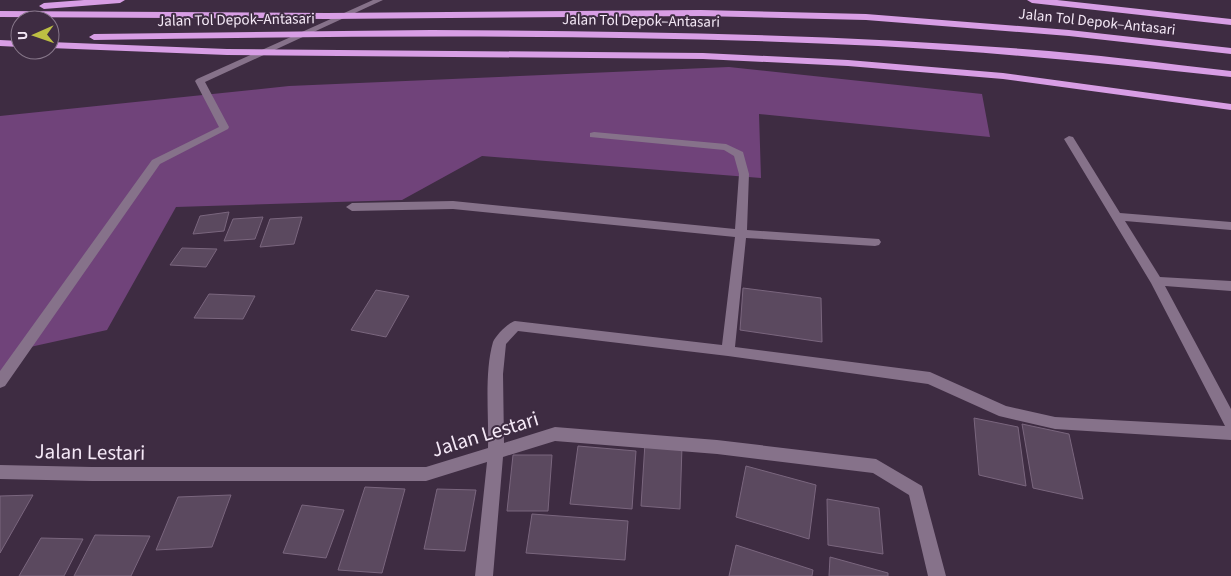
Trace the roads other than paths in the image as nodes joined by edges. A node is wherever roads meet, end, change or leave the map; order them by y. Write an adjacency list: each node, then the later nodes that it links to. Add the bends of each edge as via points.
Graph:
1 (120, 0): 4 (highway)
2 (379, 0): 21 (street, via 200,81 224,129 156,162)
3 (1032, 0): 5 (highway)
4 (0, 13): 8 (highway, Jalan Tol Depok–Antasari, via 327,16 702,13 866,17 1069,33)
5 (1231, 22)
6 (60, 38): 9 (highway, Jalan Tol Depok–Antasari, via 273,34 704,36 890,43 1073,56)
7 (60, 45): 10 (highway, via 227,52 703,56 848,63 1003,76)
8 (1231, 51)
9 (1231, 74)
10 (1231, 107)
11 (594, 135): 16 (street, via 726,147 739,154 744,174)
12 (1069, 140): 14 (street)
13 (352, 207): 16 (street, via 454,205)
14 (1118, 217): 15 (street); 18 (street)
15 (1231, 226)
16 (741, 234): 17 (street); 20 (street)
17 (875, 242)
18 (1156, 281): 19 (street); 22 (street)
19 (1231, 286)
20 (728, 351): 23 (street, via 930,378 1004,412 1055,423); 24 (street, via 515,326 500,342 496,374)
21 (0, 382)
22 (1231, 423)
23 (1231, 433)
24 (496, 452): 25 (street, Jalan Lestari, via 426,474); 26 (street); 27 (street, Jalan Lestari, via 555,434 718,447 876,466 916,491)
25 (0, 472)
26 (484, 576)
27 (937, 576)

